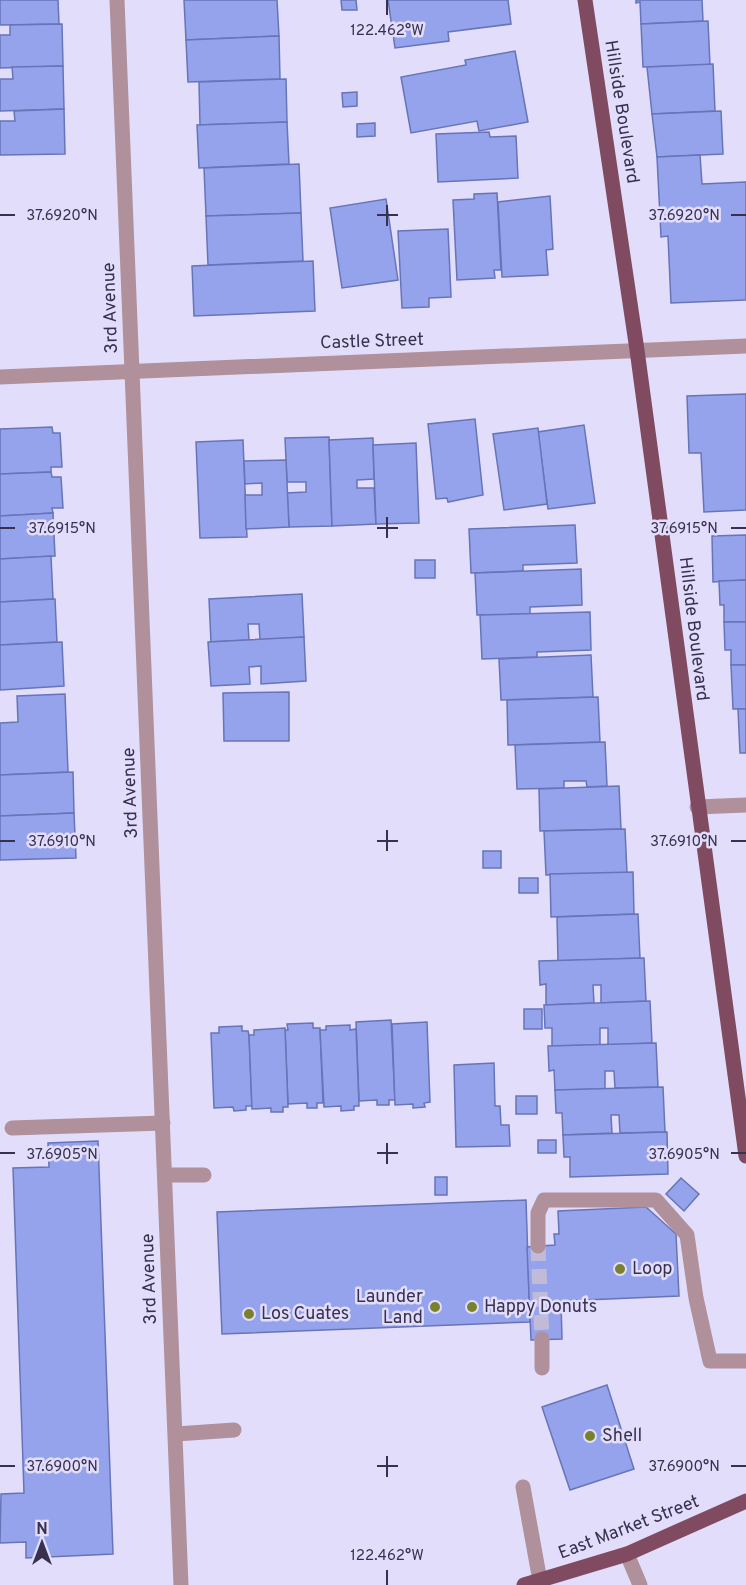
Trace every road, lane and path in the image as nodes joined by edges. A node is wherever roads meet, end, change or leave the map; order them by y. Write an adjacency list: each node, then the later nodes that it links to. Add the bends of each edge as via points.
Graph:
1 (117, 0): 5 (street, 3rd Avenue)
2 (585, 0): 4 (main road, Hillside Boulevard)
3 (746, 346): 4 (street, Castle Street)
4 (638, 350): 5 (street, Castle Street); 8 (main road, Hillside Boulevard)
5 (133, 372): 6 (street, Castle Street); 9 (street, 3rd Avenue)
6 (0, 377)
7 (746, 805): 8 (street)
8 (697, 807): 11 (main road, Hillside Boulevard)
9 (163, 1123): 10 (street); 12 (street, 3rd Avenue)
10 (12, 1128)
11 (746, 1156)
12 (166, 1175): 13 (street); 19 (street, 3rd Avenue)
13 (204, 1175)
14 (538, 1246): 16 (street, via 538,1213 544,1200 656,1200 687,1235 710,1361)
15 (542, 1339): 17 (street)
16 (746, 1361)
17 (542, 1368)
18 (234, 1430): 19 (street)
19 (176, 1434): 24 (street, 3rd Avenue)
20 (523, 1487): 23 (street)
21 (746, 1501): 22 (main road, East Market Street)
22 (627, 1554): 23 (main road, East Market Street); 25 (street)
23 (532, 1583)
24 (181, 1585)
25 (640, 1585)

